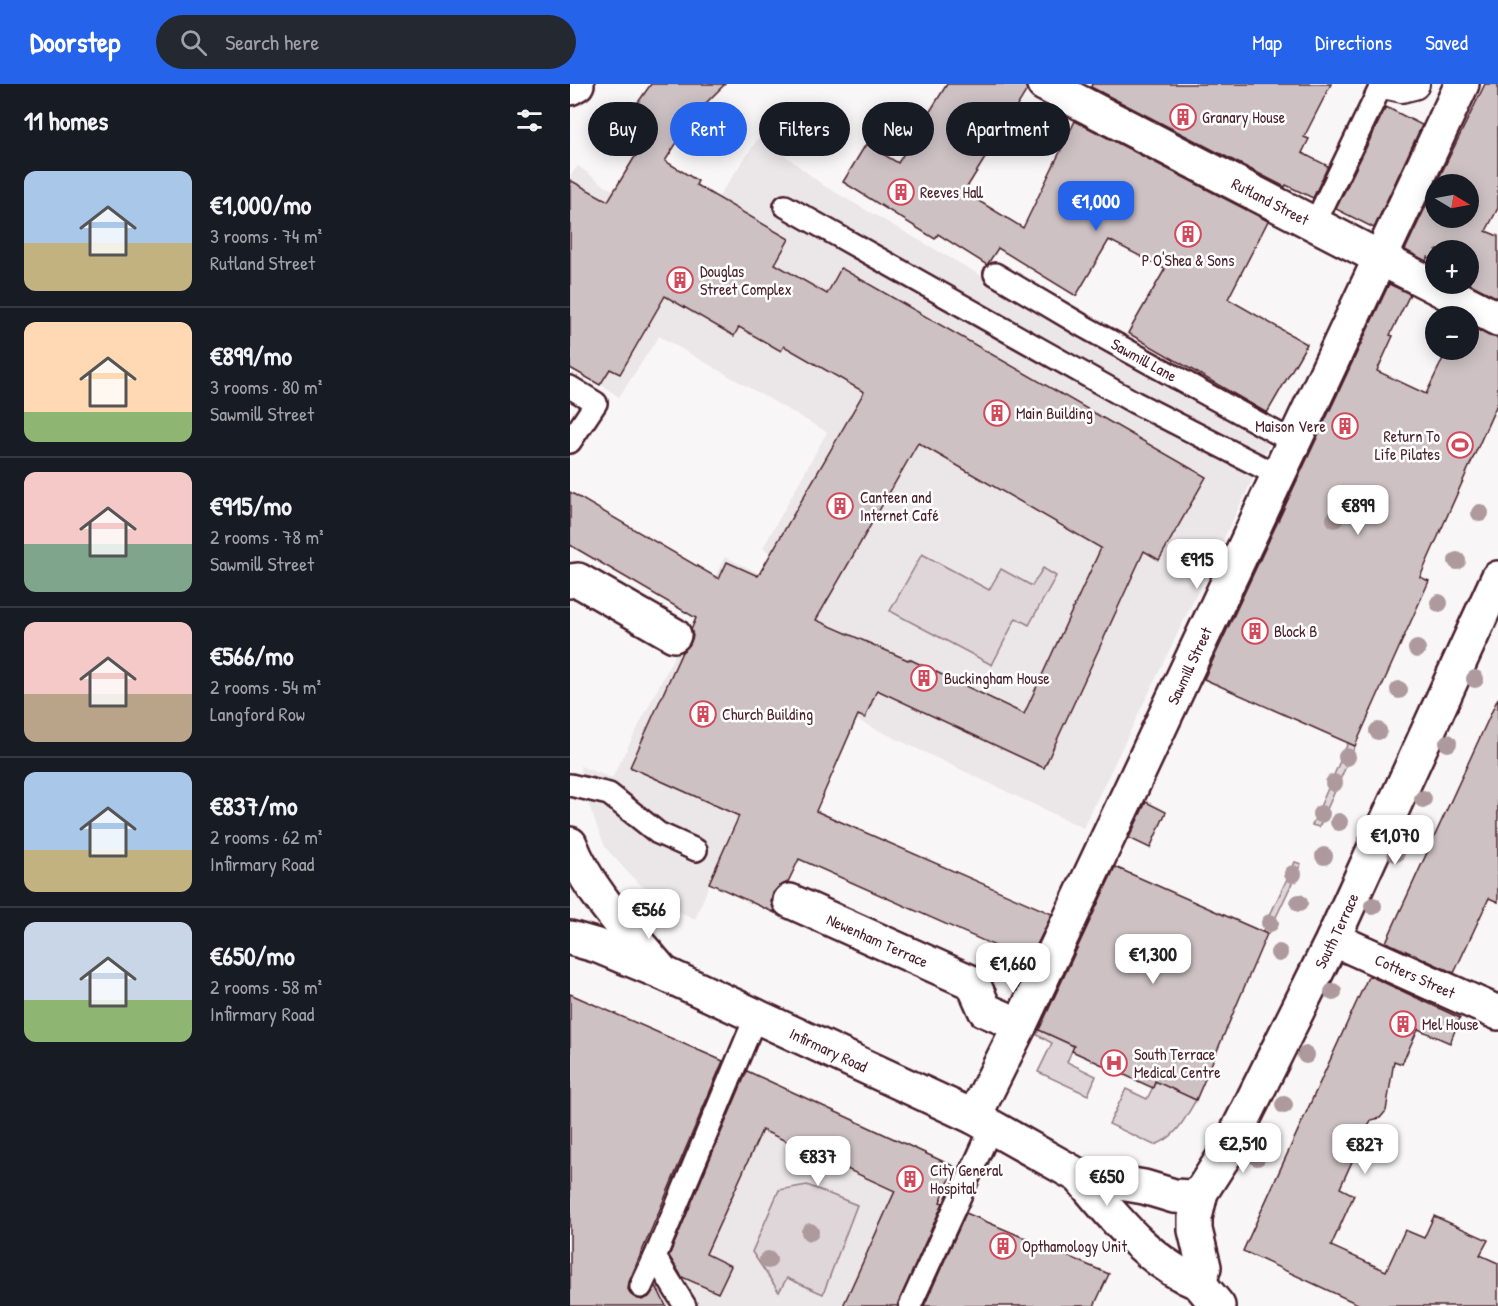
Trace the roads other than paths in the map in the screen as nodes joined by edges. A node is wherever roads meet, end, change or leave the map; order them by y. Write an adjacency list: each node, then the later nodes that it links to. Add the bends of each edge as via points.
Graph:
1 (577, 84): 7 (street)
2 (1044, 84): 9 (street, Rutland Street)
3 (1382, 84): 9 (lane)
4 (1388, 84): 5 (street)
5 (1414, 84)
6 (1462, 84): 10 (street, Sawmill Street)
7 (570, 88)
8 (785, 206): 16 (lane, via 1134,402)
9 (1315, 223): 10 (street, Rutland Street)
10 (1380, 257): 12 (street, Rutland Street); 15 (street, Sawmill Street)
11 (995, 274): 15 (lane, Sawmill Lane)
12 (1498, 319)
13 (570, 387): 14 (lane, via 596,404)
14 (570, 442)
15 (1295, 443): 16 (street, Sawmill Street)
16 (1279, 476): 29 (street, Sawmill Street)
17 (1498, 578): 25 (street, South Terrace)
18 (570, 580): 19 (street, via 578,580)
19 (674, 635)
20 (570, 785): 22 (lane, via 609,794 658,834)
21 (570, 844): 26 (street, via 608,907)
22 (696, 850)
23 (790, 901): 29 (street, Newenham Terrace, via 973,983 985,1010)
24 (570, 938): 26 (street, Infirmary Road)
25 (1333, 939): 27 (street, Cotters Street); 32 (street, South Terrace, via 1228,1150)
26 (663, 973): 28 (street, Infirmary Road)
27 (1498, 1013)
28 (756, 1016): 30 (street, Infirmary Road); 33 (lane)
29 (1020, 1025): 30 (street, Sawmill Street)
30 (983, 1121): 31 (street, Infirmary Road); 37 (lane)
31 (1079, 1176): 32 (street, Infirmary Road, via 1174,1196 1190,1197); 35 (street, Infirmary Road, via 1127,1232)
32 (1201, 1192): 35 (street, South Terrace, via 1195,1230)
33 (655, 1257): 34 (lane); 36 (lane)
34 (642, 1287)
35 (1212, 1300)
36 (685, 1306)
37 (910, 1306)

